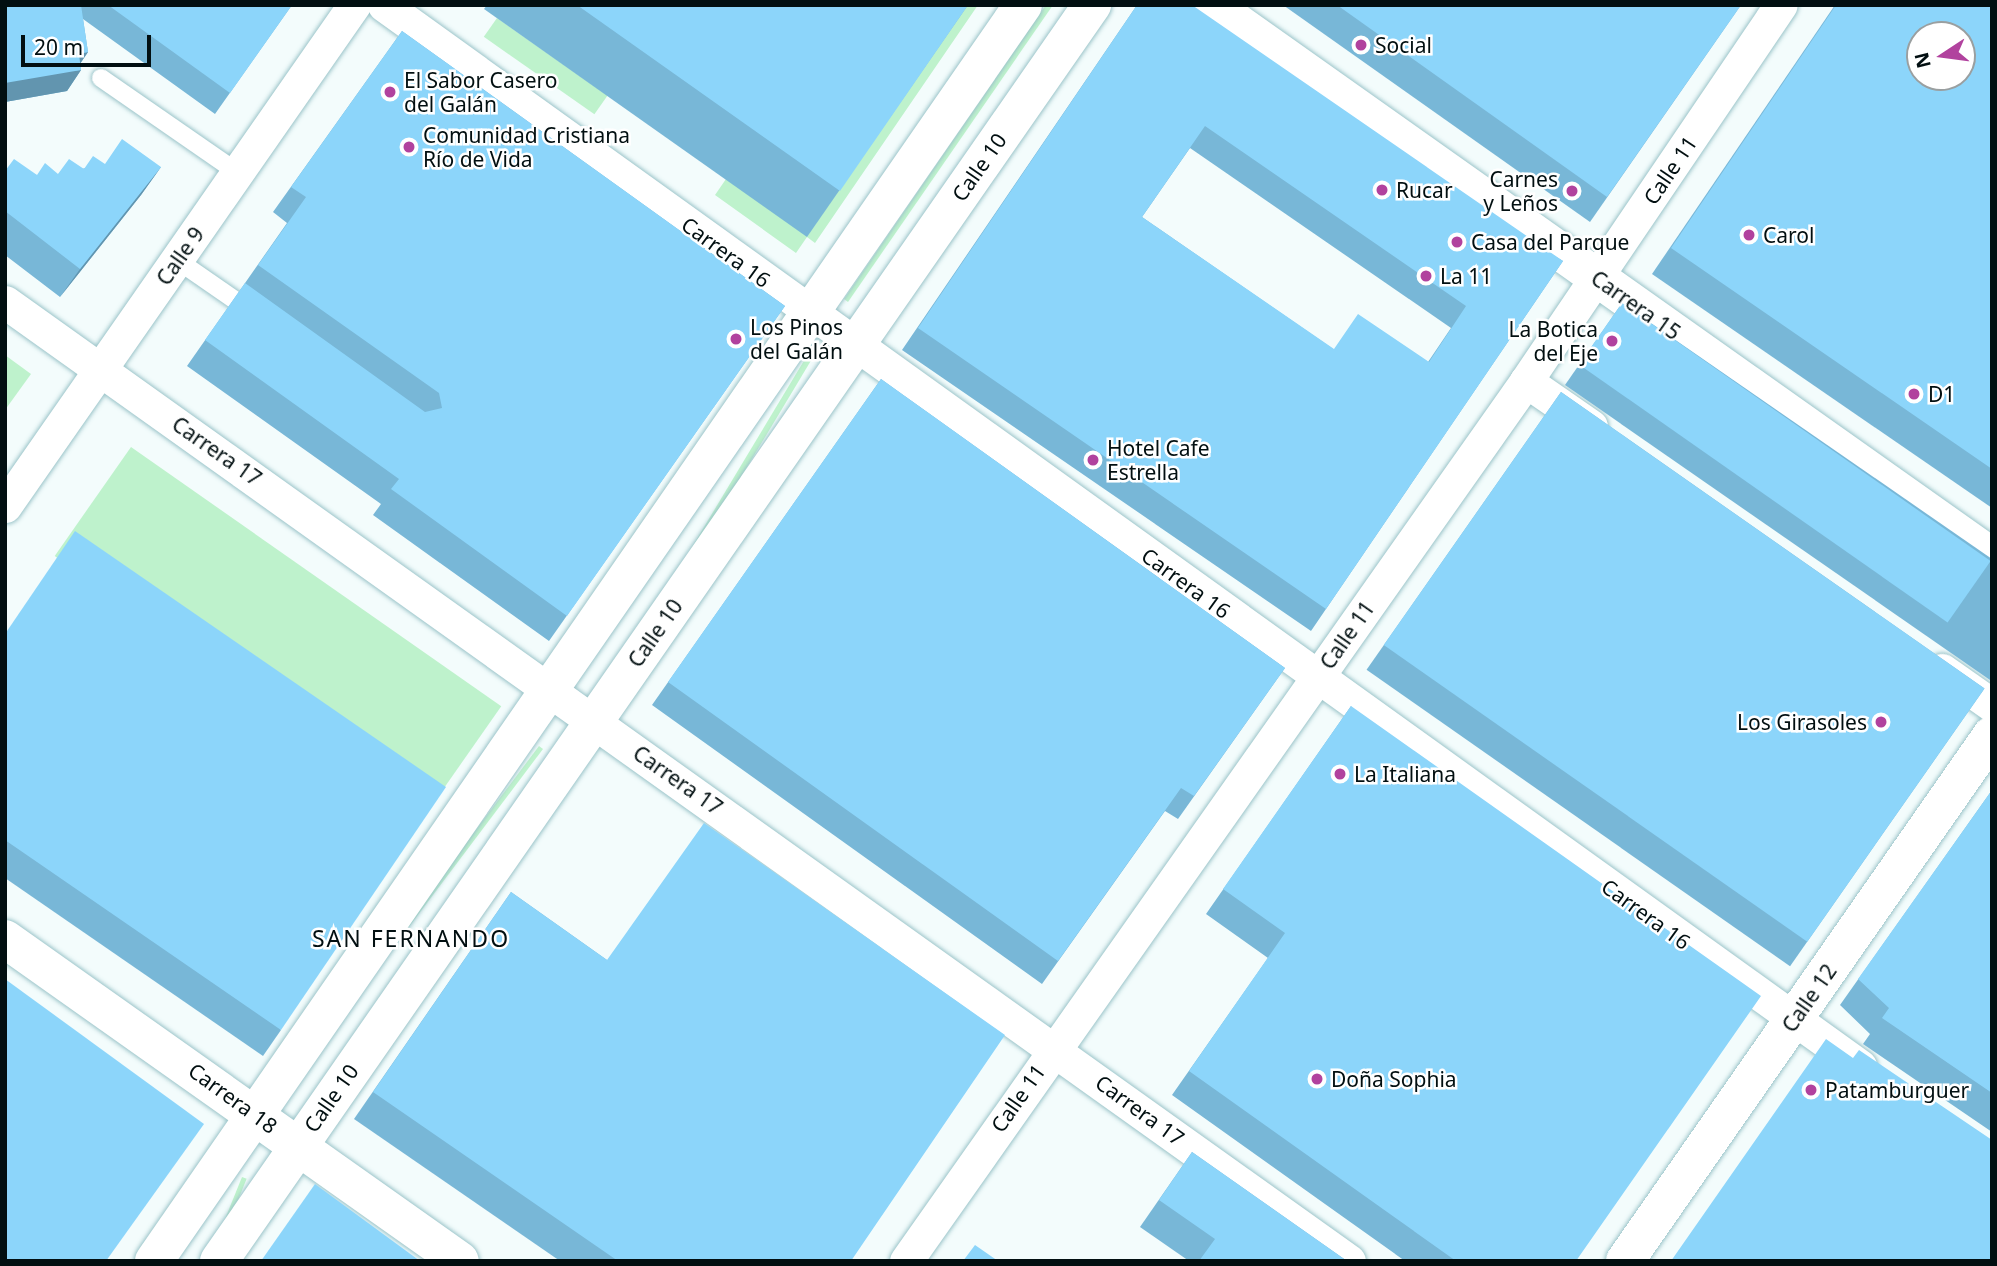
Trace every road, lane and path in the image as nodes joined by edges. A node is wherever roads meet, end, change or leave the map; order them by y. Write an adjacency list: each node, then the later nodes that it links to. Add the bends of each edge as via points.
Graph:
1 (354, 5): 8 (street, Calle 9)
2 (384, 5): 12 (street, Carrera 16)
3 (1023, 5): 12 (street)
4 (1092, 5): 14 (street, Calle 10)
5 (1212, 5): 10 (street, Carrera 15)
6 (1781, 5): 10 (street, Calle 11)
7 (101, 78): 8 (lane)
8 (238, 173): 9 (street, Calle 9)
9 (177, 260): 13 (lane); 15 (street, Calle 9)
10 (1598, 277): 16 (street, Calle 11); 19 (street, Carrera 15)
11 (5, 302): 15 (street, Carrera 17)
12 (811, 313): 14 (street, Carrera 16); 22 (street)
13 (272, 327)
14 (856, 344): 21 (street, Carrera 16); 24 (street, Calle 10)
15 (101, 369): 18 (street, Calle 9); 22 (street, Carrera 17)
16 (1526, 381): 17 (street); 21 (street, Calle 11)
17 (1618, 444)
18 (5, 506)
19 (1992, 557)
20 (1914, 651): 23 (street)
21 (1317, 678): 27 (street, Carrera 16); 28 (street, Calle 11)
22 (551, 688): 24 (street, Carrera 17); 30 (street)
23 (1992, 705)
24 (594, 721): 28 (street, Carrera 17); 31 (street, Calle 10)
25 (1992, 735): 27 (street, Calle 12)
26 (5, 939): 30 (street, Carrera 18)
27 (1794, 1020): 29 (street, Carrera 16); 37 (street, Calle 12)
28 (1053, 1047): 35 (street, Calle 11); 36 (street, Carrera 17)
29 (1893, 1088)
30 (256, 1113): 31 (street, Carrera 18); 32 (street)
31 (298, 1145): 33 (street, Calle 10); 34 (street, Carrera 18)
32 (154, 1261)
33 (219, 1261)
34 (460, 1261)
35 (906, 1261)
36 (1349, 1261)
37 (1625, 1261)

